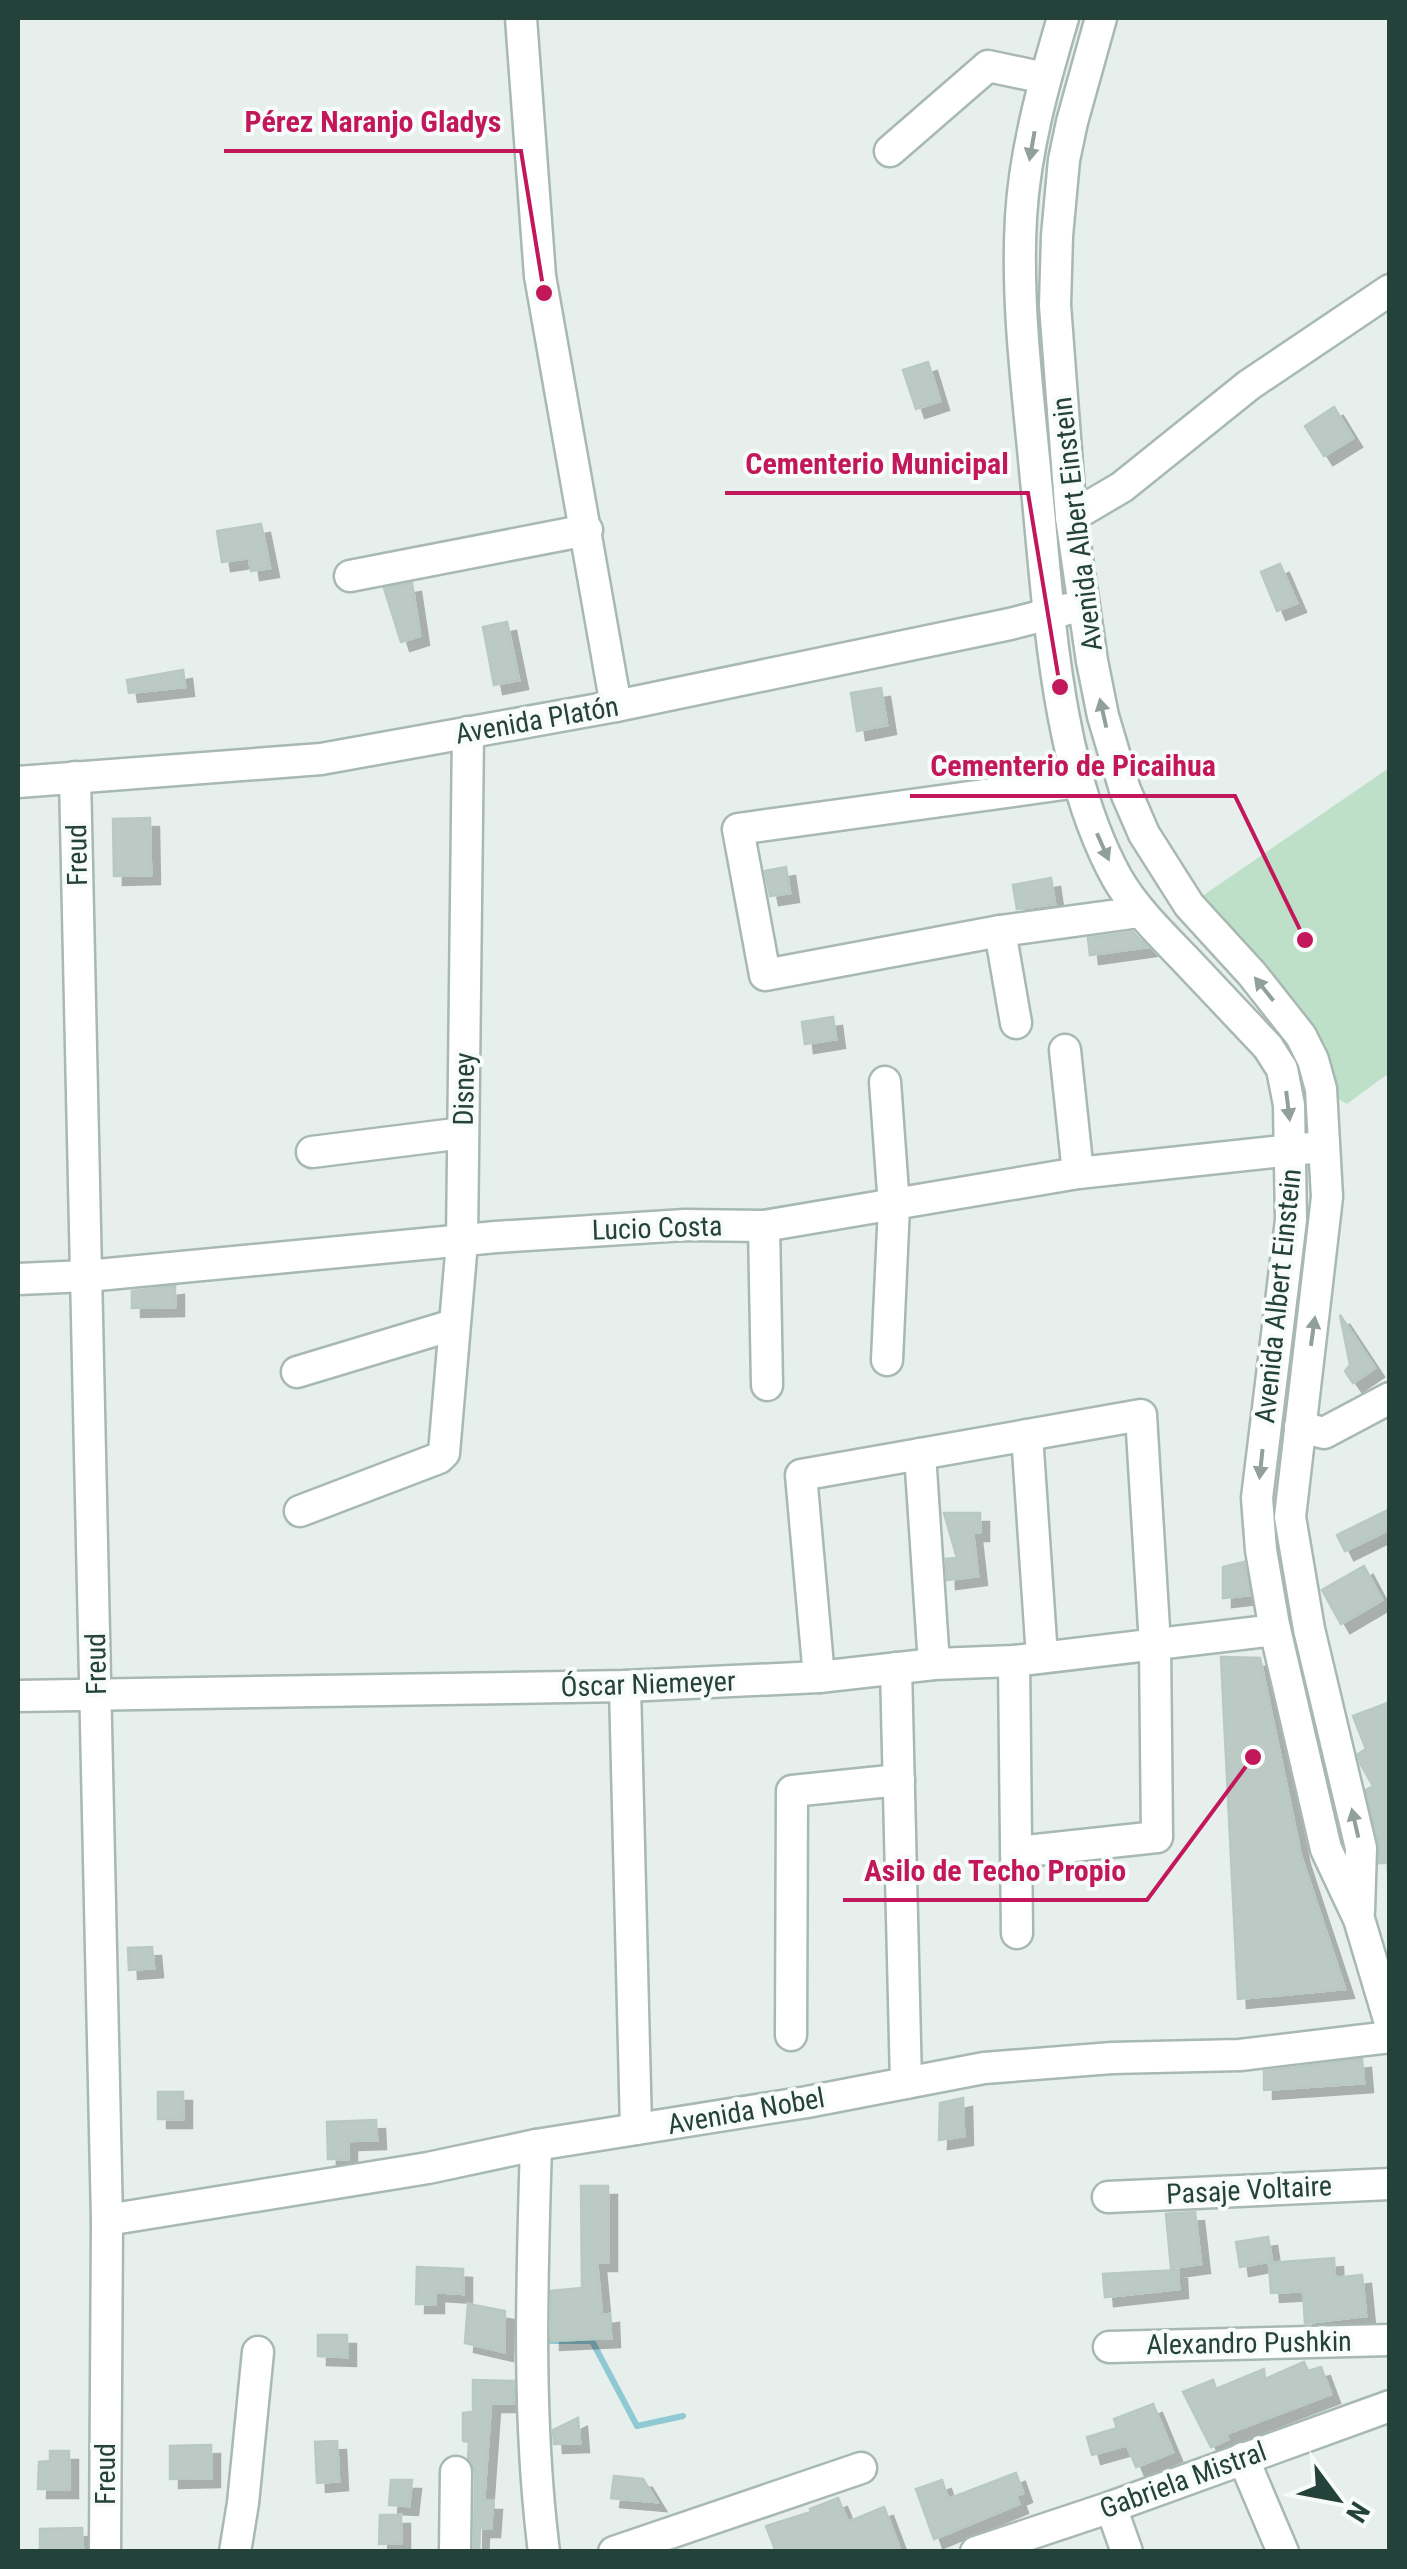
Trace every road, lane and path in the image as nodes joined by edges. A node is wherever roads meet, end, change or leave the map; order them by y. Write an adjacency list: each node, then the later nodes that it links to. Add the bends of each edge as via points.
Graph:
1 (520, 18): 8 (street, via 540,276)
2 (1063, 18): 4 (street, Avenida Albert Einstein)
3 (1102, 18): 7 (street, Avenida Albert Einstein, via 1072,122 1056,236 1054,305)
4 (1046, 78): 5 (street, via 988,66); 11 (street, Avenida Albert Einstein, one-way to 11, via 1022,214 1019,301)
5 (890, 151)
6 (1390, 290): 7 (street, via 1249,385 1122,488)
7 (1071, 516): 10 (street, Avenida Albert Einstein)
8 (587, 530): 9 (street); 12 (street)
9 (350, 576)
10 (1085, 606): 11 (street, Avenida Platón); 23 (street, Avenida Albert Einstein, one-way to 10, via 1321,1090 1301,1036 1189,905 1124,790 1103,716)
11 (1049, 612): 12 (street, Avenida Platón); 16 (street, Avenida Albert Einstein)
12 (616, 706): 13 (street, Avenida Platón)
13 (468, 732): 14 (street, Avenida Platón, via 321,759); 22 (street, Disney)
14 (75, 778): 15 (street, Avenida Platón); 30 (street, Freud)
15 (18, 782)
16 (1078, 782): 17 (street, Avenida Albert Einstein, one-way to 17, via 1118,878); 18 (street, via 738,829 765,975)
17 (1140, 912): 18 (street); 24 (street, Avenida Albert Einstein, one-way to 24, via 1275,1058 1286,1088)
18 (1000, 931): 19 (street)
19 (1016, 1023)
20 (1065, 1050): 26 (street)
21 (885, 1082): 27 (street)
22 (463, 1133): 25 (street); 29 (street, Disney)
23 (1325, 1147): 24 (street, Lucio Costa); 37 (street, Avenida Albert Einstein, one-way to 23, via 1322,1257)
24 (1292, 1148): 26 (street, Lucio Costa); 41 (street, Avenida Albert Einstein, one-way to 41, via 1292,1220 1257,1498)
25 (312, 1152)
26 (1078, 1173): 27 (street, Lucio Costa)
27 (894, 1206): 28 (street, Lucio Costa); 33 (street)
28 (764, 1226): 29 (street, Lucio Costa, via 684,1224); 35 (street)
29 (462, 1242): 30 (street, Lucio Costa); 32 (street, Disney)
30 (88, 1276): 31 (street, Lucio Costa); 49 (street, Freud)
31 (18, 1279)
32 (454, 1325): 34 (street); 40 (street, Disney, via 446,1445 439,1458)
33 (887, 1360)
34 (297, 1372)
35 (767, 1385)
36 (1390, 1398): 37 (street, via 1324,1432)
37 (1300, 1427): 52 (street, Avenida Albert Einstein, one-way to 37, via 1361,1848 1290,1517)
38 (1027, 1435): 39 (street); 42 (street, via 1141,1415); 43 (street)
39 (920, 1454): 44 (street); 46 (street, via 801,1475)
40 (300, 1511)
41 (1275, 1630): 42 (street, Óscar Niemeyer); 52 (street, Avenida Albert Einstein, via 1326,1850)
42 (1155, 1645): 43 (street, Óscar Niemeyer); 51 (street, via 1157,1837)
43 (1028, 1659): 44 (street, Óscar Niemeyer); 51 (street)
44 (934, 1664): 45 (street, Óscar Niemeyer)
45 (896, 1668): 46 (street, Óscar Niemeyer); 50 (street)
46 (819, 1677): 47 (street, Óscar Niemeyer)
47 (625, 1686): 49 (street, Óscar Niemeyer); 58 (street)
48 (18, 1696): 49 (street, Óscar Niemeyer)
49 (97, 1696): 62 (street, Freud)
50 (899, 1780): 55 (street, via 792,1792); 57 (street)
51 (1017, 1852): 53 (street)
52 (1359, 1920): 54 (street, Avenida Albert Einstein)
53 (1018, 1934)
54 (1390, 2023)
55 (792, 2036)
56 (1390, 2037): 57 (street, Avenida Nobel, via 1240,2054 984,2068)
57 (906, 2083): 58 (street, Avenida Nobel)
58 (636, 2129): 59 (street, Avenida Nobel)
59 (536, 2144): 62 (street, Avenida Nobel); 75 (street, via 532,2278)
60 (1390, 2184): 61 (street, Pasaje Voltaire)
61 (1108, 2197)
62 (107, 2220): 72 (street, Freud)
63 (1390, 2340): 64 (street, Alexandro Pushkin)
64 (1109, 2347)
65 (258, 2352): 73 (street)
66 (1390, 2406): 67 (street, Gabriela Mistral)
67 (1243, 2458): 70 (street, Gabriela Mistral); 78 (street)
68 (861, 2468): 76 (street)
69 (456, 2472): 74 (street)
70 (1111, 2508): 71 (street, Gabriela Mistral); 77 (street)
71 (989, 2550)
72 (105, 2552)
73 (235, 2552)
74 (455, 2552)
75 (544, 2552)
76 (614, 2552)
77 (1127, 2552)
78 (1283, 2552)

